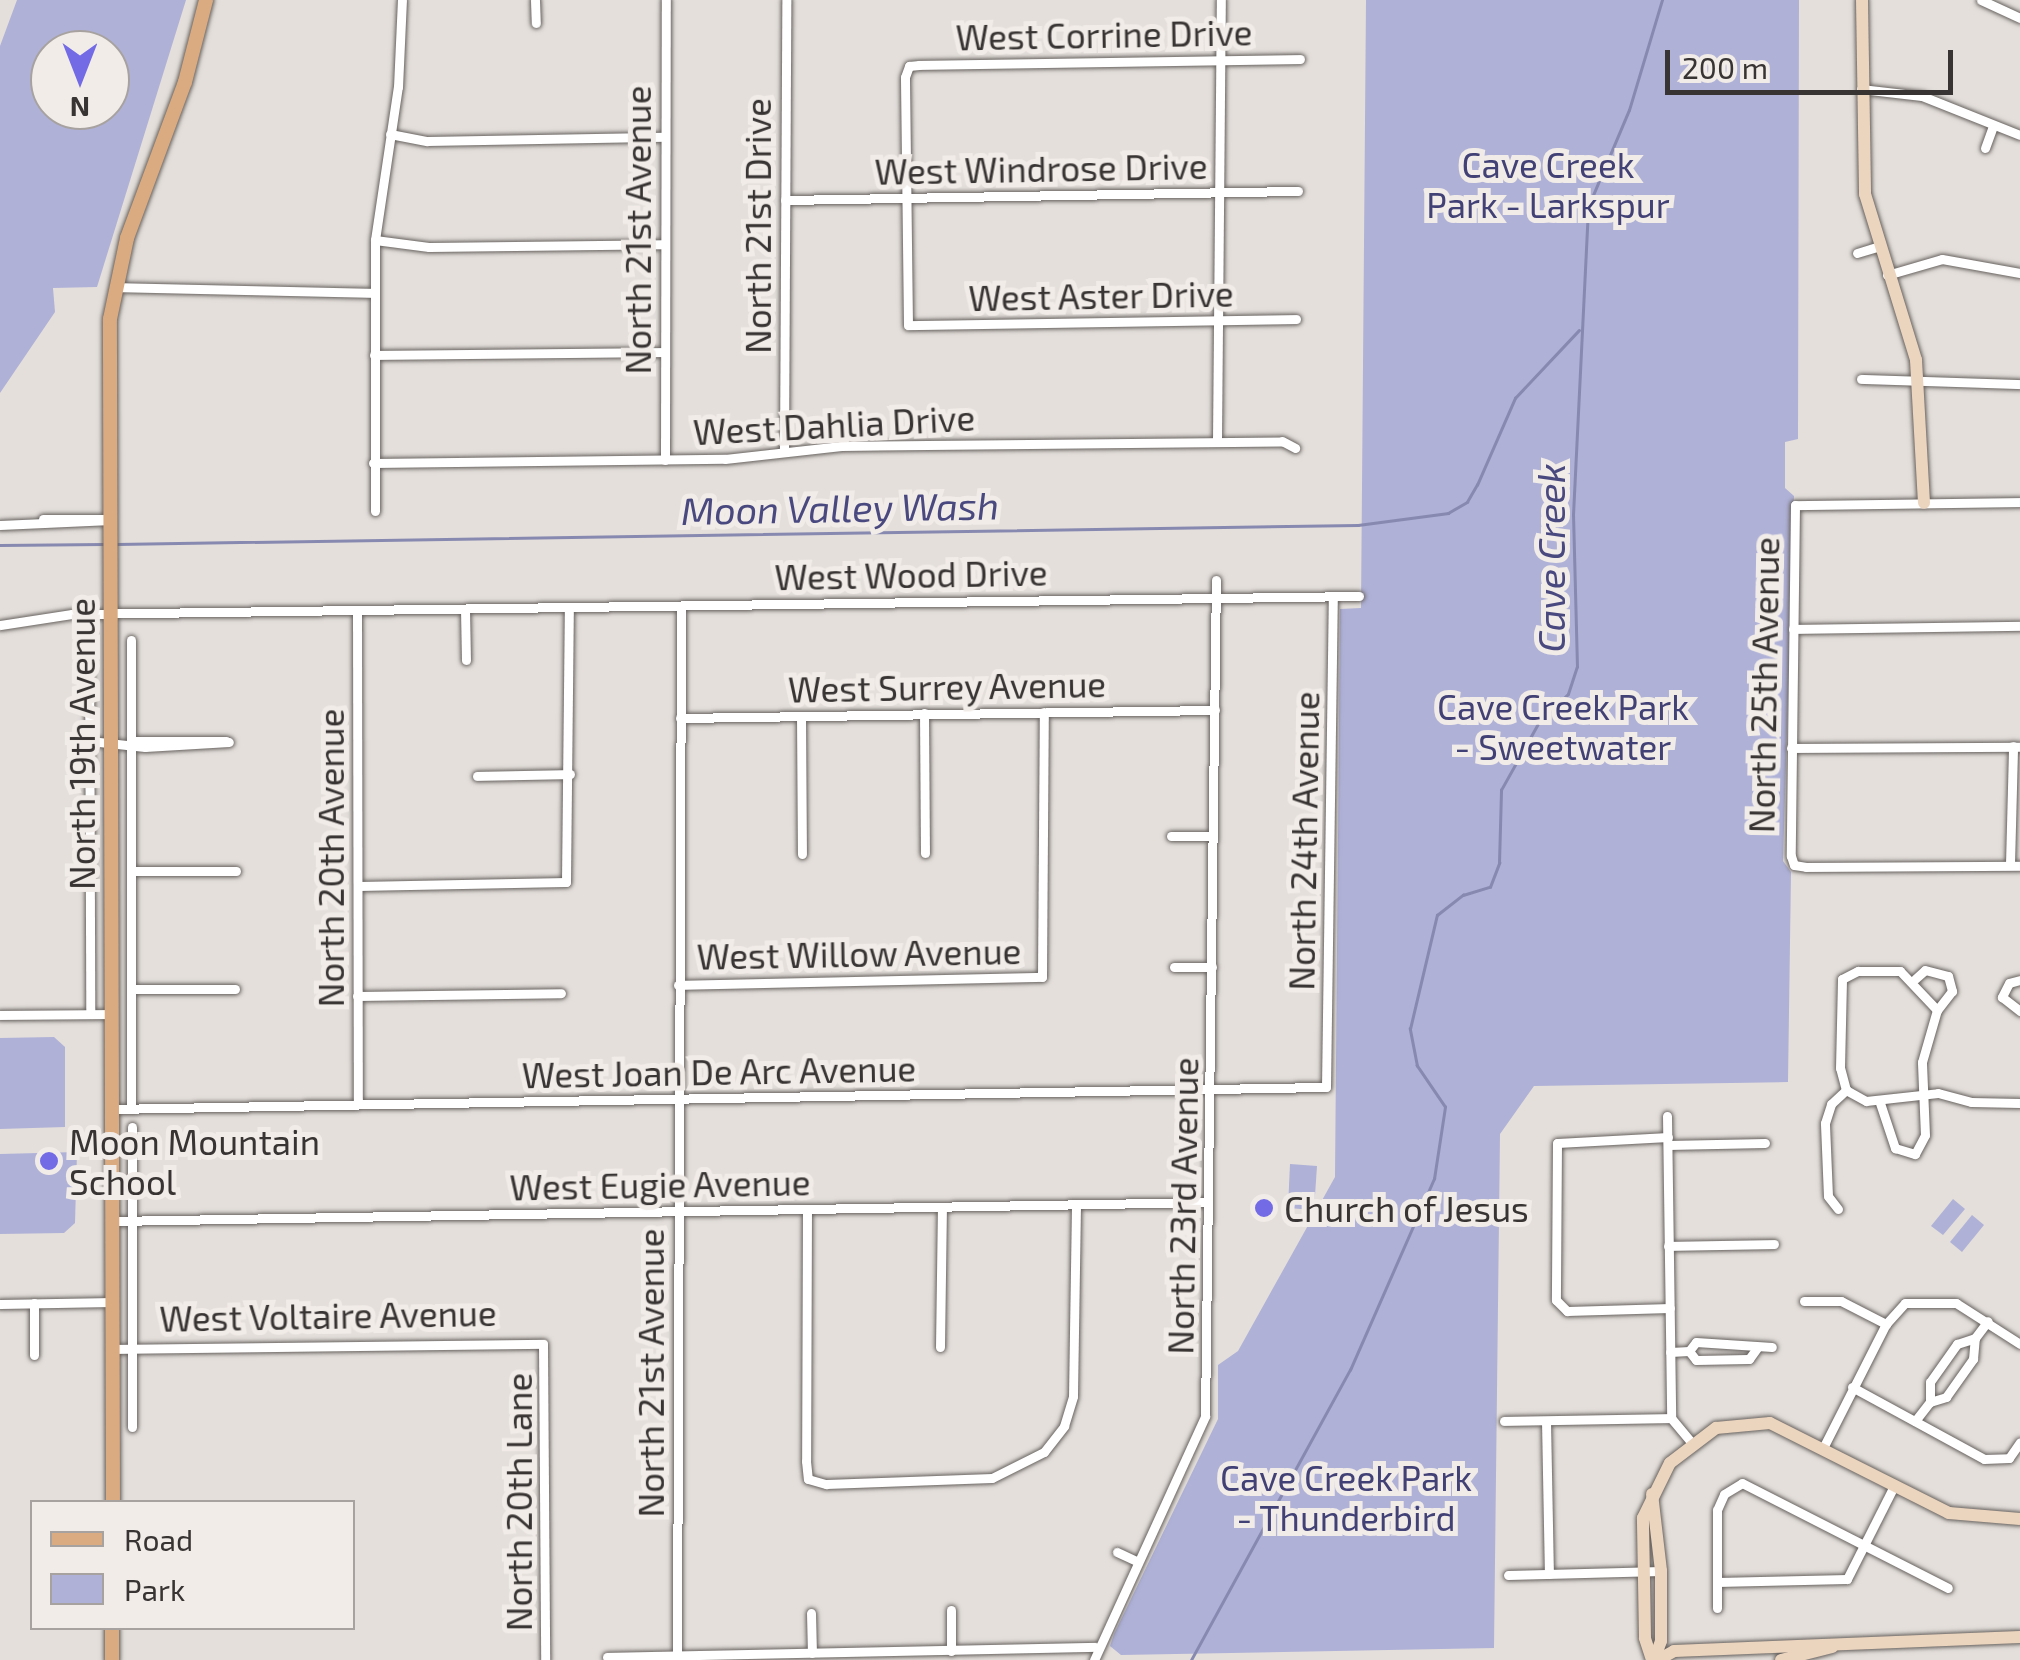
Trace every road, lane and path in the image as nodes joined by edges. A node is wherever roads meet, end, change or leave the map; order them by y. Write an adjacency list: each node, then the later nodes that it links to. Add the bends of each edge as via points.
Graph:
1 (206, 0): 29 (main road, North 19th Avenue)
2 (402, 0): 15 (street)
3 (535, 0): 10 (street)
4 (666, 0): 17 (street, North 21st Avenue)
5 (786, 0): 22 (street, North 21st Drive)
6 (1221, 0): 12 (street)
7 (1862, 0): 13 (street)
8 (1981, 0): 9 (street)
9 (2020, 18)
10 (536, 23)
11 (1300, 59): 12 (street, West Corrine Drive)
12 (1221, 60): 20 (street); 21 (street, West Corrine Drive, via 909,66)
13 (1861, 89): 14 (street, via 1912,94); 25 (street, via 1862,176)
14 (1993, 126): 16 (street); 18 (street)
15 (390, 134): 17 (street, via 427,141); 23 (street)
16 (2020, 135)
17 (665, 137): 24 (street, North 21st Avenue)
18 (1985, 148)
19 (1298, 192): 20 (street, West Windrose Drive)
20 (1220, 193): 21 (street, West Windrose Drive); 32 (street)
21 (906, 198): 22 (street, West Windrose Drive); 32 (street, West Aster Drive, via 908,324)
22 (785, 200): 40 (street, North 21st Drive)
23 (375, 240): 24 (street, via 429,247); 30 (street)
24 (664, 244): 33 (street, North 21st Avenue)
25 (1877, 247): 26 (street); 28 (street)
26 (1857, 253)
27 (2020, 273): 28 (street, via 1942,259)
28 (1886, 275): 36 (street)
29 (116, 286): 30 (street); 47 (main road, North 19th Avenue, via 110,319)
30 (374, 293): 34 (street)
31 (1296, 319): 32 (street, West Aster Drive)
32 (1218, 320): 38 (street)
33 (664, 352): 34 (street); 41 (street, North 21st Avenue)
34 (374, 355): 42 (street)
35 (1861, 379): 36 (street)
36 (1919, 379): 37 (street); 44 (street)
37 (2020, 384)
38 (1217, 441): 39 (street, West Dahlia Drive, via 1282,441); 40 (street, West Dahlia Drive)
39 (1295, 448)
40 (784, 452): 41 (street, West Dahlia Drive)
41 (665, 460): 42 (street, West Dahlia Drive)
42 (374, 464): 45 (street)
43 (2020, 502): 44 (street)
44 (1924, 503): 59 (street, North 25th Avenue, via 1794,505)
45 (375, 511)
46 (0, 522): 47 (street)
47 (111, 527): 56 (main road, North 19th Avenue)
48 (1216, 580): 51 (street, North 23rd Avenue)
49 (1333, 596): 50 (street, West Wood Drive); 51 (street, West Wood Drive); 97 (street, North 24th Avenue)
50 (1359, 596)
51 (1216, 597): 52 (street, West Wood Drive); 63 (street, North 23rd Avenue)
52 (680, 606): 53 (street, West Wood Drive); 67 (street, North 21st Avenue)
53 (569, 607): 54 (street, West Wood Drive); 73 (street)
54 (465, 609): 55 (street, West Wood Drive); 62 (street)
55 (357, 611): 56 (street, West Wood Drive); 82 (street, North 20th Avenue)
56 (111, 614): 57 (street, West Wood Drive); 69 (main road, North 19th Avenue)
57 (0, 626)
58 (2020, 626): 59 (street)
59 (1793, 628): 72 (street, North 25th Avenue)
60 (89, 634): 68 (street, North 19th Avenue)
61 (130, 640): 70 (street, North 19th Avenue)
62 (466, 660)
63 (1214, 710): 64 (street, West Surrey Avenue); 76 (street, North 23rd Avenue)
64 (1044, 712): 65 (street, West Surrey Avenue); 87 (street, West Willow Avenue, via 1042,977)
65 (924, 713): 66 (street, West Surrey Avenue); 77 (street)
66 (801, 716): 67 (street, West Surrey Avenue); 78 (street)
67 (680, 718): 87 (street, North 21st Avenue)
68 (90, 741): 69 (street); 94 (street, North 19th Avenue)
69 (112, 742): 70 (street); 95 (main road, North 19th Avenue)
70 (130, 742): 70 (street, via 145,747 229,742 212,736); 80 (street, North 19th Avenue)
71 (2016, 746): 72 (street); 79 (street)
72 (1791, 748): 79 (street, North 25th Avenue, via 1794,865)
73 (570, 774): 74 (street); 82 (street, via 566,882)
74 (477, 776)
75 (1171, 836): 76 (street)
76 (1213, 836): 84 (street, North 23rd Avenue)
77 (925, 853)
78 (802, 854)
79 (2015, 865)
80 (132, 871): 81 (street); 88 (street, North 19th Avenue)
81 (236, 871)
82 (358, 886): 91 (street, North 20th Avenue)
83 (1174, 967): 84 (street)
84 (1212, 967): 99 (street, North 23rd Avenue)
85 (1915, 979): 92 (street); 92 (street, via 1934,970 1948,976 1952,992); 98 (street, via 1900,970 1858,971 1842,979 1840,1068)
86 (2020, 980): 93 (street, via 2009,983 2002,997)
87 (678, 984): 101 (street, North 21st Avenue)
88 (132, 989): 89 (street); 105 (street, North 19th Avenue)
89 (235, 990)
90 (561, 992): 91 (street)
91 (358, 996): 103 (street, North 20th Avenue)
92 (1937, 1010): 100 (street, via 1922,1062)
93 (2020, 1012)
94 (90, 1014): 95 (street); 96 (street)
95 (111, 1014): 106 (main road, North 19th Avenue)
96 (0, 1015)
97 (1326, 1087): 99 (street, West Joan De Arc Avenue)
98 (1846, 1090): 102 (street); 115 (street, via 1831,1104 1825,1123 1828,1196)
99 (1210, 1091): 101 (street, West Joan De Arc Avenue); 111 (street, North 23rd Avenue)
100 (1924, 1095): 102 (street); 102 (street, via 1925,1135 1915,1154 1895,1148); 104 (street)
101 (678, 1100): 103 (street, West Joan De Arc Avenue); 116 (street, North 21st Avenue)
102 (1880, 1100)
103 (358, 1104): 105 (street, West Joan De Arc Avenue)
104 (2020, 1104)
105 (130, 1108): 106 (street, West Joan De Arc Avenue)
106 (111, 1109): 117 (main road, North 19th Avenue)
107 (1667, 1116): 109 (street)
108 (132, 1127): 118 (street)
109 (1668, 1142): 110 (street); 120 (street); 125 (street, via 1557,1143 1558,1308)
110 (1765, 1143)
111 (1208, 1202): 112 (street, West Eugie Avenue); 155 (street, North 23rd Avenue, via 1205,1416)
112 (1076, 1204): 113 (street, West Eugie Avenue); 114 (street, via 1073,1396 1064,1426 1044,1452 1010,1473 975,1480 808,1479)
113 (942, 1207): 114 (street, West Eugie Avenue); 131 (street)
114 (807, 1209): 116 (street, West Eugie Avenue)
115 (1838, 1209)
116 (678, 1211): 118 (street, West Eugie Avenue); 172 (street, North 21st Avenue)
117 (113, 1220): 118 (street, West Eugie Avenue); 122 (main road, North 19th Avenue)
118 (132, 1220): 135 (street)
119 (1774, 1244): 120 (street)
120 (1668, 1246): 125 (street)
121 (1804, 1301): 127 (street, via 1841,1301)
122 (114, 1302): 124 (street, West Voltaire Avenue); 134 (main road, North 19th Avenue)
123 (0, 1304): 124 (street, West Voltaire Avenue)
124 (34, 1304): 138 (street)
125 (1670, 1308): 137 (street)
126 (1988, 1321): 127 (street, via 1956,1303 1906,1303); 128 (street); 130 (street)
127 (1886, 1324): 139 (street)
128 (1976, 1338): 140 (street, via 1973,1359 1946,1397); 140 (street, via 1956,1344 1930,1382)
129 (543, 1344): 135 (street, West Voltaire Avenue); 174 (street, North 20th Lane)
130 (2020, 1344)
131 (940, 1347)
132 (1772, 1347): 133 (street)
133 (1757, 1348): 136 (street, via 1748,1341 1696,1342); 136 (street, via 1750,1360 1696,1360)
134 (114, 1349): 135 (street, West Voltaire Avenue); 151 (main road, North 19th Avenue)
135 (131, 1349): 145 (street)
136 (1688, 1351): 137 (street)
137 (1670, 1352): 141 (street)
138 (34, 1355)
139 (1852, 1388): 144 (street); 148 (street)
140 (1930, 1402): 144 (street)
141 (1671, 1418): 142 (street); 147 (street)
142 (1546, 1420): 143 (street); 158 (street)
143 (1504, 1421)
144 (1915, 1421): 146 (street, via 1998,1462)
145 (132, 1427)
146 (2020, 1442)
147 (1692, 1443): 148 (street, via 1716,1428 1754,1421); 150 (street)
148 (1823, 1448): 149 (street)
149 (1895, 1484): 152 (street, via 1949,1513); 153 (street)
150 (1652, 1494): 156 (street); 157 (street, via 1642,1518)
151 (113, 1500)
152 (2015, 1520)
153 (1865, 1543): 160 (street, via 1847,1580); 160 (street, via 1742,1483 1724,1494 1717,1510); 161 (street)
154 (1117, 1552): 155 (street)
155 (1136, 1561): 168 (street, North 23rd Avenue)
156 (1660, 1571): 157 (street); 176 (street)
157 (1644, 1572): 158 (street); 176 (street)
158 (1549, 1574): 159 (street)
159 (1508, 1575)
160 (1717, 1582): 162 (street)
161 (1948, 1588)
162 (1717, 1608)
163 (951, 1610): 169 (street)
164 (811, 1613): 170 (street)
165 (112, 1630): 173 (main road)
166 (2020, 1638): 167 (street)
167 (1838, 1644): 176 (street, via 1674,1651); 177 (street)
168 (1096, 1647): 169 (street); 175 (street, North 23rd Avenue)
169 (952, 1651): 170 (street)
170 (812, 1653): 172 (street)
171 (607, 1657): 172 (street)
172 (677, 1658)
173 (112, 1660)
174 (545, 1660)
175 (1094, 1660)
176 (1655, 1660)
177 (1781, 1660)

